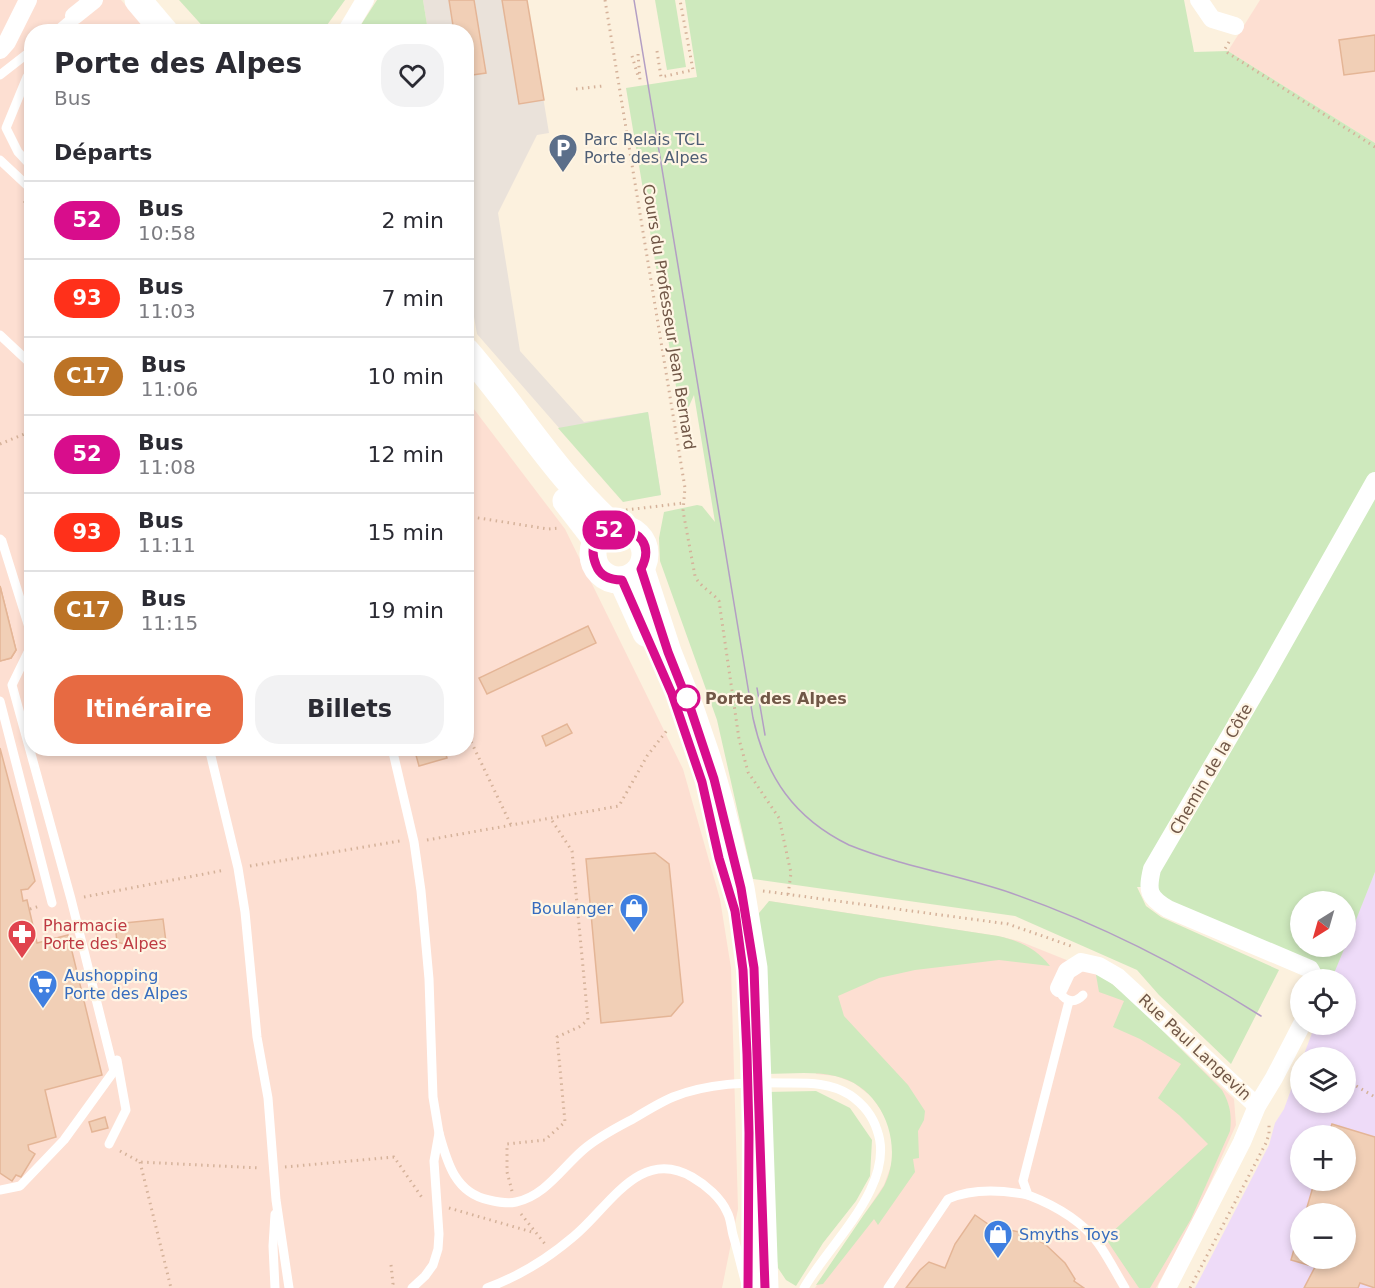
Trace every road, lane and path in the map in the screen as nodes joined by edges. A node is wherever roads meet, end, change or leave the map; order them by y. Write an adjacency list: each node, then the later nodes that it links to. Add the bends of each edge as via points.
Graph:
1 (28, 0): 15 (street)
2 (94, 0): 9 (street)
3 (138, 0): 11 (main road)
4 (156, 0): 12 (main road)
5 (365, 0): 13 (street)
6 (605, 0): 35 (path, Cours du Professeur Jean Bernard, via 682,468)
7 (680, 0): 16 (path, via 693,70 662,77)
8 (1199, 0): 14 (street, via 1212,19)
9 (74, 16): 10 (lane)
10 (64, 24)
11 (158, 24)
12 (177, 24)
13 (350, 24)
14 (1235, 26): 24 (path, via 1225,49 1228,53)
15 (0, 50)
16 (657, 51)
17 (638, 54): 19 (path, via 640,80)
18 (24, 56): 20 (lane)
19 (632, 56)
20 (0, 75)
21 (24, 83): 25 (lane, via 6,128)
22 (603, 86): 23 (path)
23 (576, 89)
24 (1375, 147)
25 (24, 158)
26 (0, 160): 27 (lane)
27 (24, 182)
28 (0, 334): 29 (lane)
29 (24, 357)
30 (474, 361): 37 (main road, via 536,441)
31 (474, 387): 37 (main road)
32 (24, 434): 33 (path)
33 (0, 444)
34 (1375, 481): 58 (street, Chemin de la Côte, via 1152,869 1148,887 1154,900 1168,909)
35 (684, 503): 37 (path); 57 (path, Cours du Professeur Jean Bernard, via 695,576 719,601 739,739 748,771 779,818 791,873 788,895 1008,924)
36 (474, 517): 38 (path)
37 (612, 527): 40 (main road, via 628,530 642,541 645,552); 40 (main road, via 593,552 597,568 605,576)
38 (561, 528)
39 (0, 539): 41 (lane)
40 (631, 575): 64 (main road, via 691,710 720,802 741,888 754,968)
41 (24, 612)
42 (24, 660): 44 (lane, via 12,685)
43 (0, 700): 55 (lane)
44 (24, 729)
45 (668, 729): 50 (path, via 619,806)
46 (474, 747): 51 (path)
47 (32, 756): 54 (lane)
48 (211, 756): 53 (lane)
49 (394, 756): 52 (lane)
50 (551, 819): 51 (path); 73 (path, via 572,851 588,1020 557,1037 565,1122 545,1140 507,1144 507,1172)
51 (512, 825): 52 (path)
52 (414, 842): 53 (path); 66 (lane, via 426,937 433,1097)
53 (238, 868): 54 (path); 69 (lane, via 257,1037 268,1098)
54 (71, 899): 67 (lane, via 120,1072 126,1110); 70 (lane, via 114,1071 64,1140 20,1186)
55 (52, 903): 56 (path)
56 (30, 909)
57 (1075, 947)
58 (1310, 969)
59 (1064, 994): 60 (lane, via 1078,1000); 65 (street, Rue Paul Langevin, via 1067,971 1081,962 1099,966 1118,977); 71 (lane, via 1023,1181)
60 (1083, 995)
61 (1296, 1035): 65 (street)
62 (1356, 1086): 63 (path)
63 (1375, 1097)
64 (754, 1101): 84 (main road); 85 (main road)
65 (1257, 1106): 89 (street, Rue Paul Langevin); 90 (path, via 1270,1125 1269,1134)
66 (439, 1132): 73 (lane, via 455,1179 469,1192 482,1199); 74 (lane, via 434,1161)
67 (109, 1144): 68 (path)
68 (140, 1162): 69 (path); 78 (path)
69 (273, 1168): 72 (lane); 74 (path, via 394,1157 424,1200)
70 (0, 1190)
71 (1028, 1195): 87 (lane, via 980,1192 948,1199); 88 (lane, via 1082,1226 1098,1242)
72 (276, 1200): 79 (lane); 80 (lane)
73 (516, 1202): 75 (path); 86 (lane, via 546,1186 599,1139 673,1097 736,1083 812,1083 840,1089 861,1103 875,1123 882,1147 880,1169 871,1191)
74 (435, 1204): 75 (path); 82 (lane, via 438,1249 433,1265)
75 (534, 1232): 76 (path)
76 (548, 1247)
77 (391, 1265): 81 (path)
78 (171, 1288)
79 (275, 1288)
80 (289, 1288)
81 (391, 1288)
82 (412, 1288)
83 (487, 1288): 84 (lane, via 542,1262 576,1236 632,1179 668,1168 699,1181 728,1212)
84 (747, 1288)
85 (765, 1288)
86 (804, 1288)
87 (888, 1288)
88 (1125, 1288)
89 (1167, 1288)
90 (1190, 1288)

